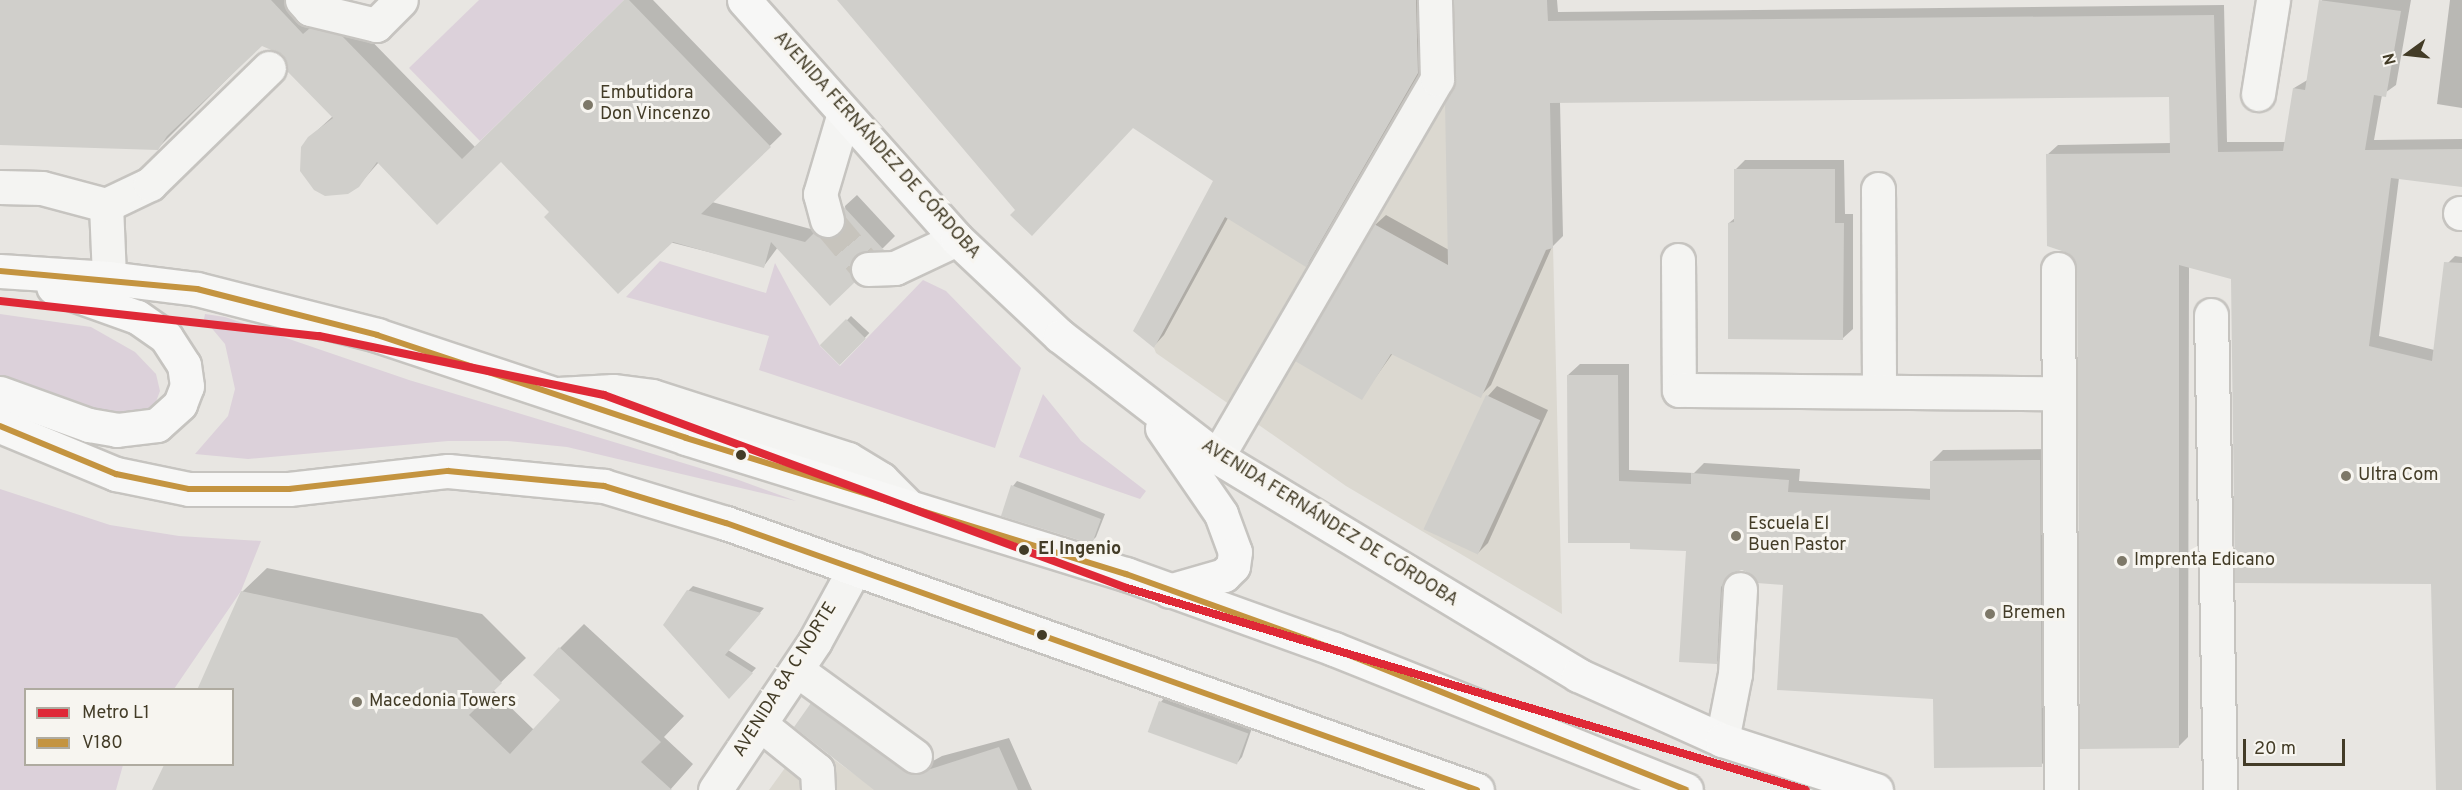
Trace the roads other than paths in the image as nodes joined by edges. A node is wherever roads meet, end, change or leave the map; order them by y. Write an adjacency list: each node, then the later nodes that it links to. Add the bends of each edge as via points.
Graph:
1 (302, 0): 2 (street, via 310,9 376,25)
2 (401, 0)
3 (744, 0): 8 (main road, AVENIDA FERNÁNDEZ DE CÓRDOBA)
4 (1436, 0): 25 (street, via 1437,79)
5 (2273, 0): 7 (street)
6 (269, 68): 11 (street, via 150,184)
7 (2258, 94)
8 (844, 113): 12 (street, via 820,194); 13 (main road, AVENIDA FERNÁNDEZ DE CÓRDOBA)
9 (0, 187): 11 (street, via 42,188)
10 (1878, 189): 20 (street)
11 (106, 205): 18 (street)
12 (827, 220)
13 (957, 239): 15 (street, via 895,268 877,272); 23 (main road, AVENIDA FERNÁNDEZ DE CÓRDOBA, via 1060,336)
14 (1678, 260): 20 (street, via 1679,390)
15 (868, 269)
16 (2058, 269): 22 (street)
17 (0, 271): 18 (main road); 21 (main road, via 95,300 154,327 180,354 186,386 180,404 165,420 131,430 89,425)
18 (109, 278): 28 (main road, via 197,289 354,330)
19 (2211, 315): 39 (street)
20 (1879, 391): 22 (street)
21 (0, 393)
22 (2059, 393): 38 (street)
23 (1144, 401): 25 (main road, AVENIDA FERNÁNDEZ DE CÓRDOBA); 28 (main road, via 1221,514 1236,552 1233,566 1224,575)
24 (0, 426): 26 (main road, via 116,474 189,489 289,489 448,471 604,486)
25 (1216, 457): 31 (main road, AVENIDA FERNÁNDEZ DE CÓRDOBA, via 1578,675)
26 (855, 568): 29 (street, AVENIDA 8A C NORTE); 35 (main road)
27 (1740, 589): 31 (street, via 1735,674)
28 (1169, 591): 36 (main road, via 1334,649)
29 (797, 670): 30 (street, AVENIDA 8A C NORTE); 32 (street)
30 (760, 724): 33 (street, AVENIDA 8A C NORTE); 34 (street, via 817,770)
31 (1722, 740): 37 (main road, AVENIDA FERNÁNDEZ DE CÓRDOBA)
32 (915, 756)
33 (716, 790)
34 (818, 790)
35 (1477, 790)
36 (1686, 790)
37 (1876, 790)
38 (2061, 790)
39 (2220, 790)

